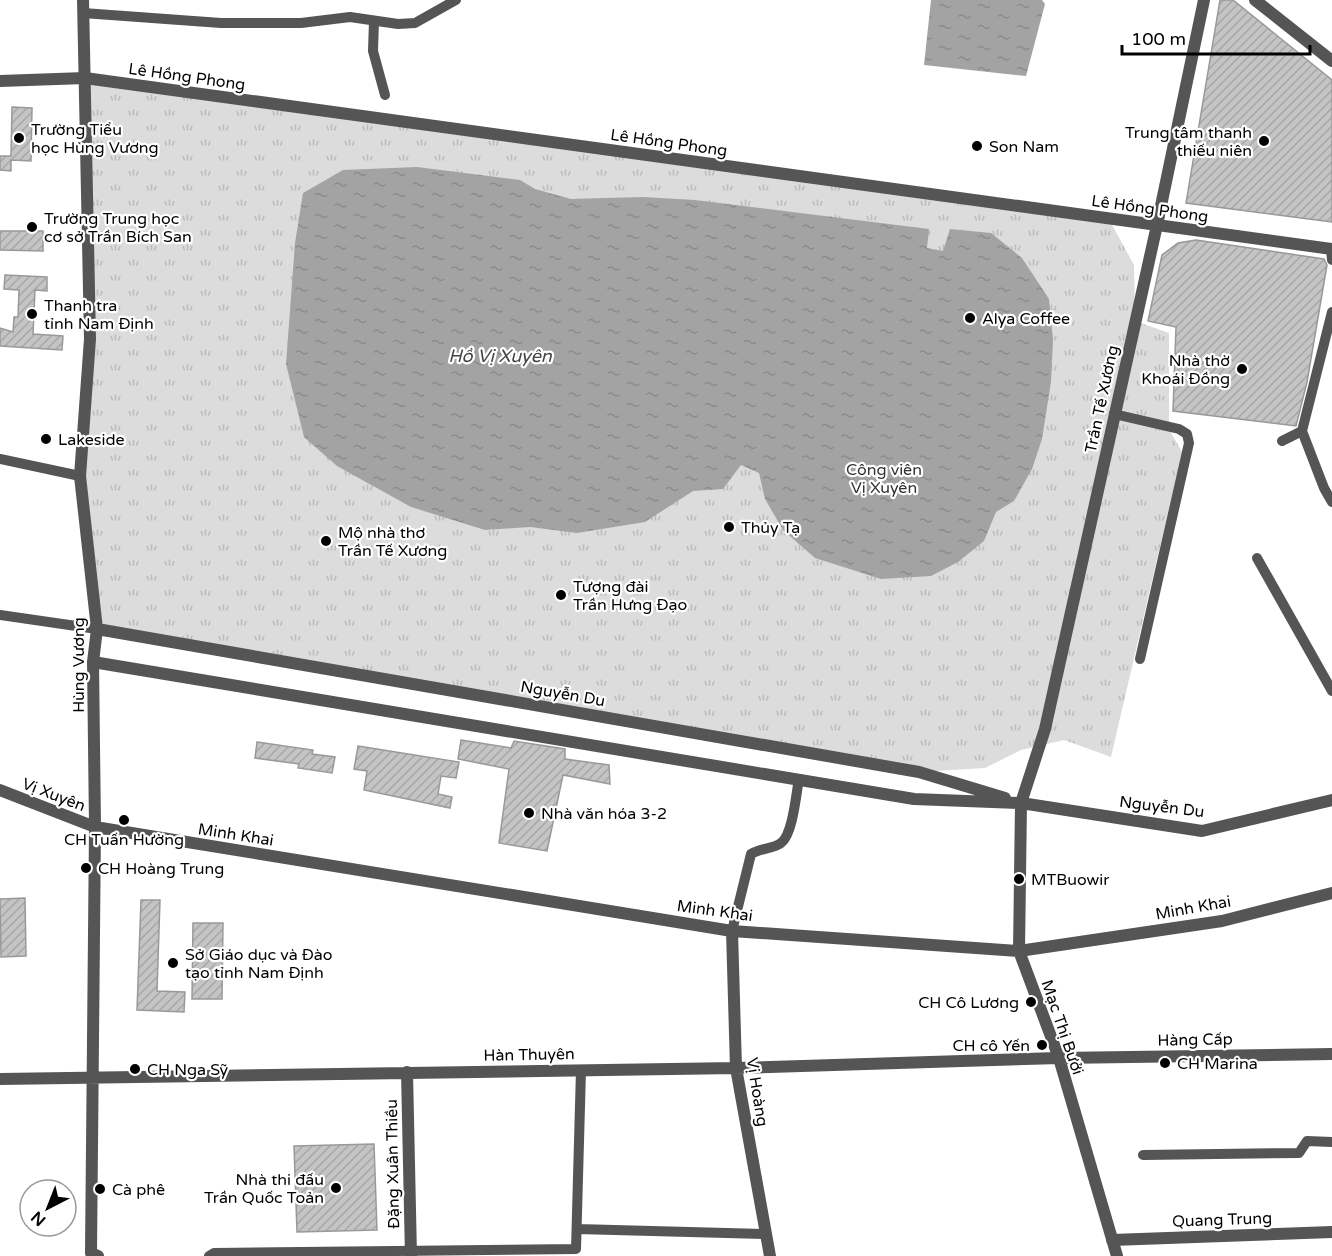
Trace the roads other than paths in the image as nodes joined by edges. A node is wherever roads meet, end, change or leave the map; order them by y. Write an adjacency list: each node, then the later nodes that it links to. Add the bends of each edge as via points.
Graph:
1 (83, 0): 5 (street, Hùng Vương)
2 (456, 0): 6 (street, via 414,23)
3 (1203, 0): 11 (street, Trần Tế Xương)
4 (1255, 0): 7 (street)
5 (83, 14): 6 (street, via 221,23 301,23 350,17); 8 (street, Hùng Vương)
6 (374, 21): 10 (street, via 373,51)
7 (1332, 61)
8 (85, 78): 9 (street, Lê Hồng Phong); 11 (street, Lê Hồng Phong); 18 (street, Hùng Vương, via 90,339)
9 (0, 81)
10 (386, 95)
11 (1157, 225): 12 (street, Lê Hồng Phong); 14 (street, Trần Tế Xương)
12 (1332, 252)
13 (1332, 312): 15 (street)
14 (1114, 414): 23 (street, via 1179,429 1187,434 1189,443); 29 (street, Trần Tế Xương, via 1044,729)
15 (1302, 431): 16 (street); 19 (street)
16 (1282, 441)
17 (0, 459): 18 (street)
18 (80, 476): 22 (street, Hùng Vương)
19 (1332, 502)
20 (1257, 558): 25 (street)
21 (0, 615): 22 (street)
22 (97, 629): 24 (street, Hùng Vương); 29 (street, Nguyễn Du, via 919,772)
23 (1140, 659)
24 (93, 663): 26 (street, Nguyễn Du); 30 (street, Hùng Vương)
25 (1332, 691)
26 (799, 779): 29 (street, Nguyễn Du, via 914,799); 32 (street, via 788,834 781,843 751,854)
27 (0, 790): 30 (street, Vị Xuyên)
28 (1332, 800): 29 (street, Nguyễn Du, via 1202,831)
29 (1021, 803): 33 (street, Mạc Thị Bưởi)
30 (95, 827): 32 (street, Minh Khai); 39 (street, Hùng Vương)
31 (1332, 893): 33 (street, Minh Khai, via 1222,921)
32 (732, 931): 33 (street, Minh Khai); 36 (street, Vị Hoàng)
33 (1019, 951): 35 (street, Mạc Thị Bưởi)
34 (1332, 1053): 35 (street, Hàng Cấp)
35 (1059, 1058): 36 (street, Hàn Thuyên); 46 (street, Mạc Thị Bưởi)
36 (736, 1068): 37 (street, Hàn Thuyên); 45 (street, Vị Hoàng)
37 (581, 1070): 38 (street, Hàn Thuyên); 43 (street)
38 (407, 1072): 39 (street, Hàn Thuyên); 47 (street, Đặng Xuân Thiều)
39 (93, 1076): 40 (street, Hàn Thuyên); 48 (street, Hùng Vương, via 91,1253)
40 (0, 1079)
41 (1332, 1142): 42 (street, via 1307,1141 1299,1153)
42 (1143, 1155)
43 (577, 1228): 45 (street); 47 (street, via 576,1249)
44 (1332, 1232): 46 (street, Quang Trung)
45 (766, 1234): 50 (street, Vị Hoàng)
46 (1112, 1240): 51 (street, Mạc Thị Bưởi)
47 (411, 1254): 49 (street)
48 (98, 1256)
49 (209, 1256)
50 (770, 1256)
51 (1117, 1256)

